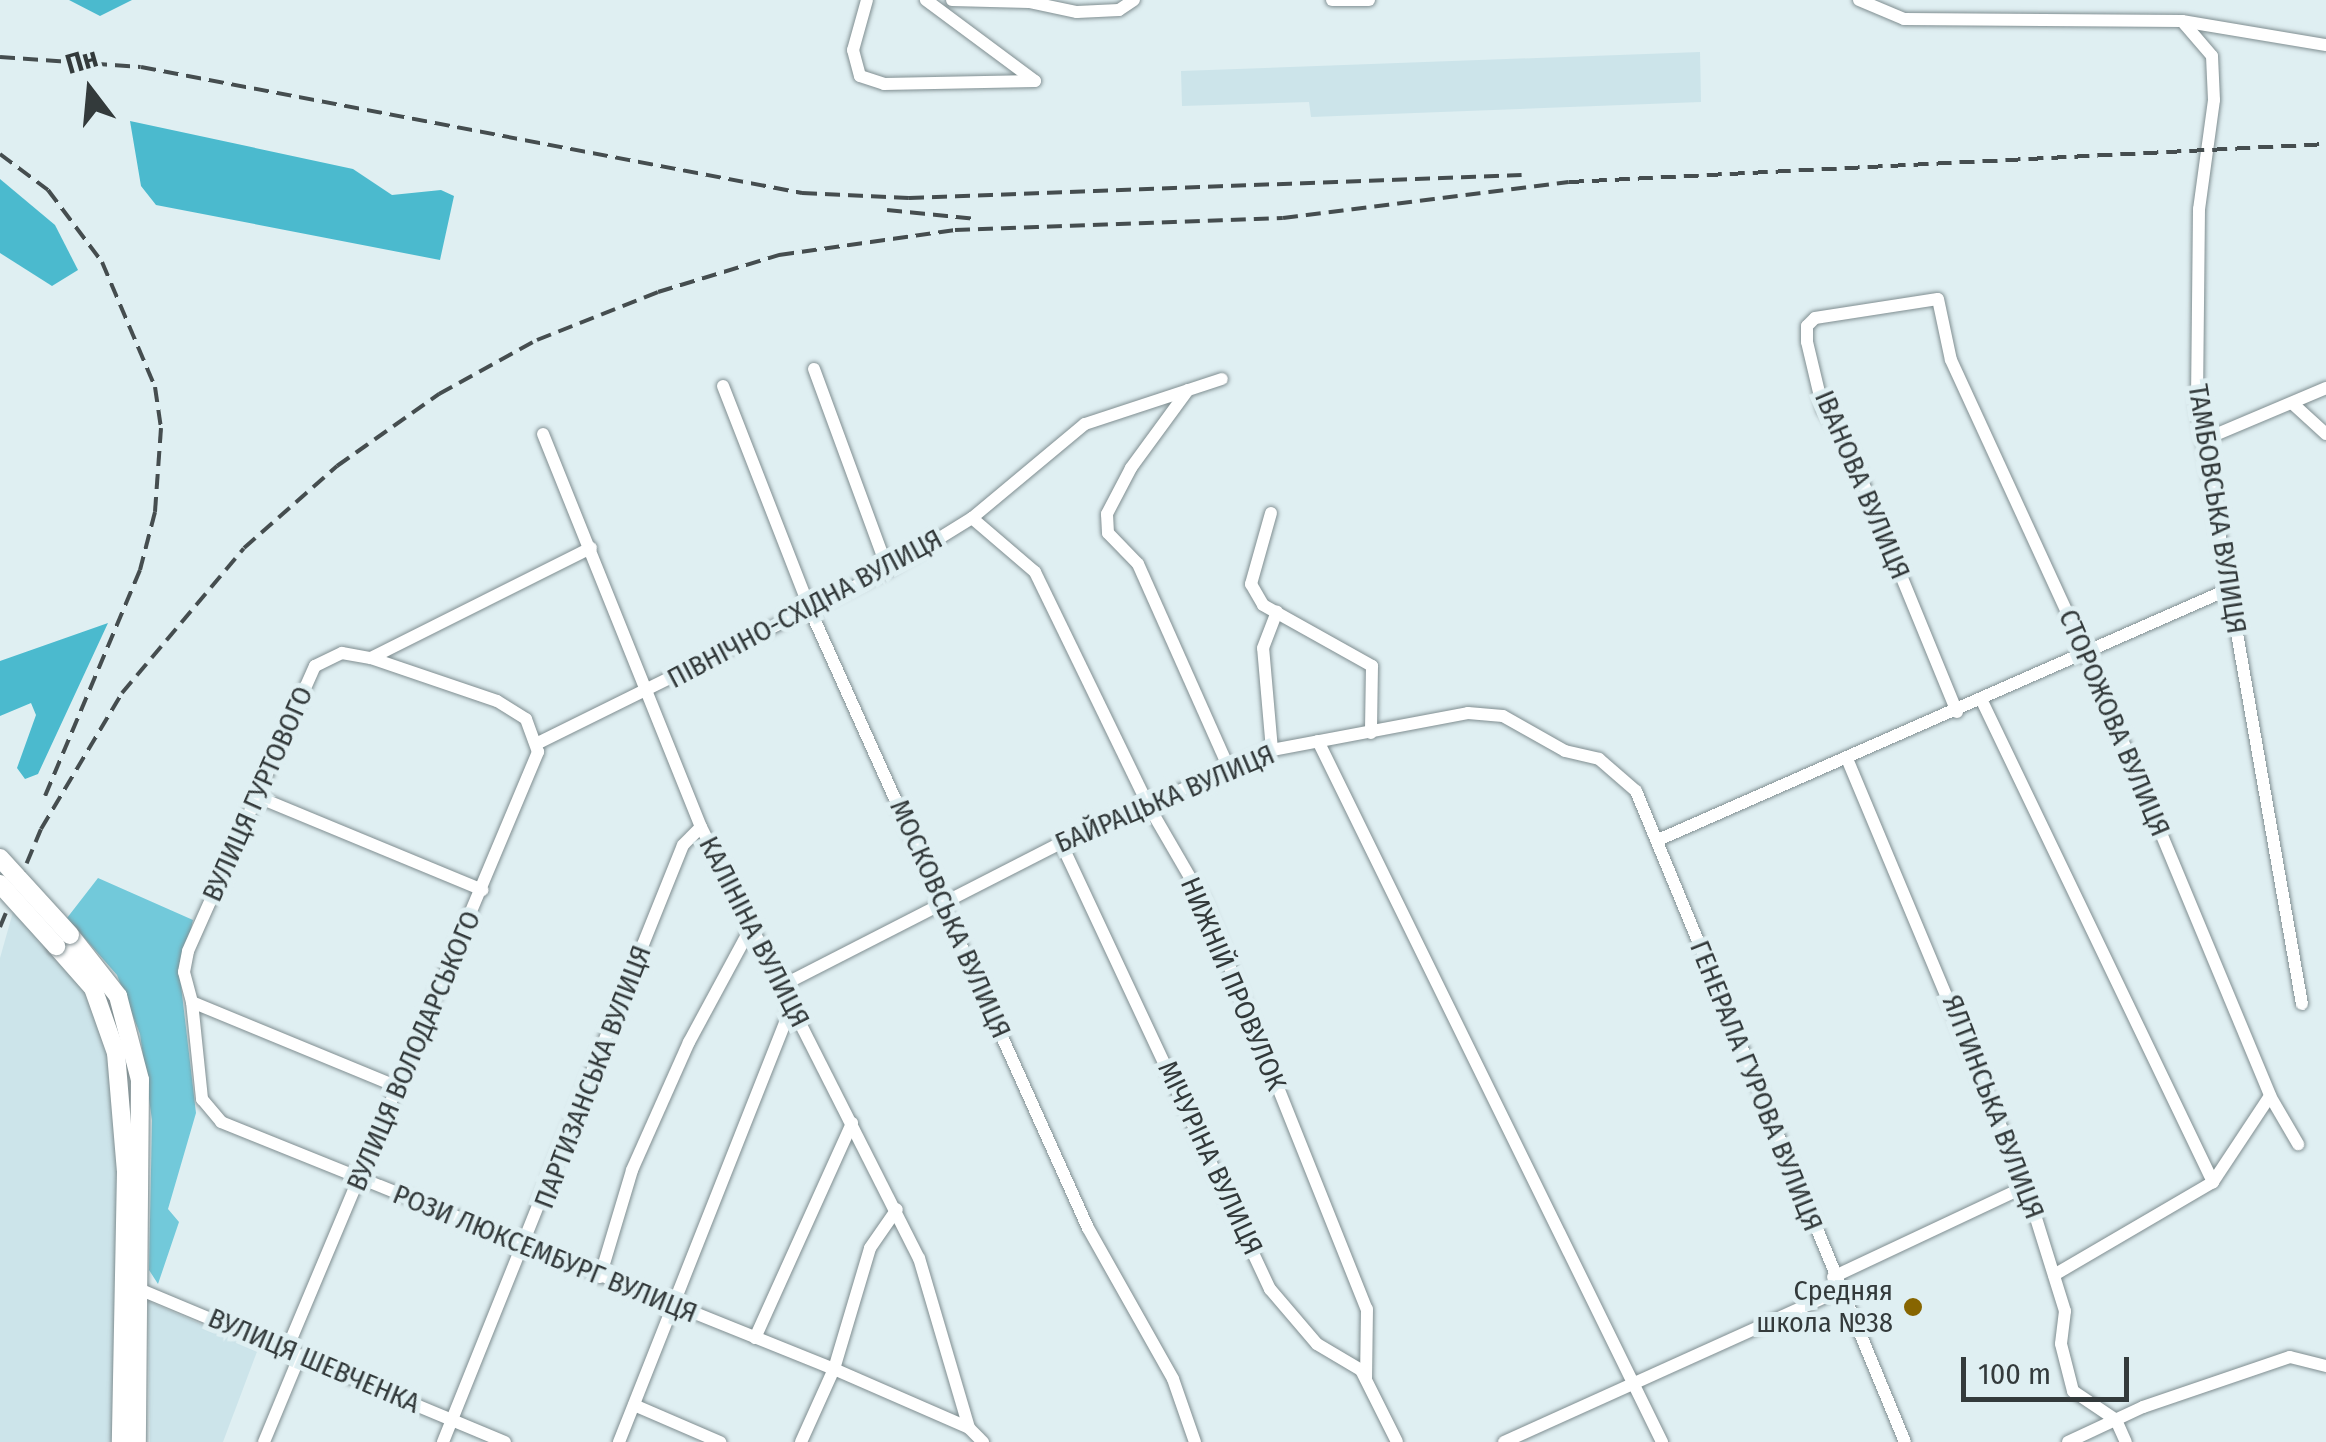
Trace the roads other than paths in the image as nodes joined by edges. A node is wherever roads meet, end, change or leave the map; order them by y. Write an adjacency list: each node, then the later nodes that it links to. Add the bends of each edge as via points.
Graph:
1 (867, 0): 2 (street, via 853,50 860,76 884,84 1035,81)
2 (926, 0)
3 (952, 0): 4 (street, via 1077,12 1119,10)
4 (1134, 0)
5 (1332, 0): 6 (street)
6 (1369, 0)
7 (1860, 0): 8 (street, via 1904,19)
8 (2182, 20): 9 (street); 19 (street, ТАМБОВСЬКА ВУЛИЦЯ, via 2212,56 2213,71 2194,348)
9 (2326, 45)
10 (1938, 299): 27 (street, СТОРОЖОВА ВУЛИЦЯ, via 1951,360); 31 (street, ІВАНОВА ВУЛИЦЯ, via 1815,318 1807,326 1807,342 1823,409 1846,440)
11 (814, 369): 23 (street)
12 (1222, 379): 14 (street, ПІВНІЧНО-СХІДНА ВУЛИЦЯ)
13 (723, 386): 25 (street, МОСКОВСЬКА ВУЛИЦЯ)
14 (1190, 388): 21 (street, ПІВНІЧНО-СХІДНА ВУЛИЦЯ, via 1086,424); 38 (street, via 1132,468 1107,514 1108,532 1138,564)
15 (2326, 388): 16 (street)
16 (2292, 403): 18 (street); 19 (street)
17 (543, 434): 22 (street, КАЛІНІНА ВУЛИЦЯ)
18 (2326, 434)
19 (2204, 440): 24 (street, ТАМБОВСЬКА ВУЛИЦЯ)
20 (1271, 513): 26 (street, via 1251,584 1263,605)
21 (972, 518): 23 (street, ПІВНІЧНО-СХІДНА ВУЛИЦЯ); 40 (street, НИЖНІЙ ПРОВУЛОК, via 1035,572)
22 (591, 548): 28 (street, ВУЛИЦЯ ГУРТОВОГО); 29 (street, КАЛІНІНА ВУЛИЦЯ)
23 (888, 570): 25 (street, ПІВНІЧНО-СХІДНА ВУЛИЦЯ)
24 (2229, 589): 27 (street); 52 (street, ТАМБОВСЬКА ВУЛИЦЯ)
25 (810, 612): 29 (street, ПІВНІЧНО-СХІДНА ВУЛИЦЯ); 47 (street, МОСКОВСЬКА ВУЛИЦЯ)
26 (1277, 612): 32 (street, via 1372,666); 35 (street, via 1263,648)
27 (2086, 653): 30 (street); 55 (street, СТОРОЖОВА ВУЛИЦЯ)
28 (371, 658): 34 (street, via 496,701 526,718); 39 (street, ВУЛИЦЯ ГУРТОВОГО, via 342,652 315,666)
29 (648, 691): 34 (street, ПІВНІЧНО-СХІДНА ВУЛИЦЯ); 41 (street, КАЛІНІНА ВУЛИЦЯ)
30 (1982, 700): 31 (street); 59 (street)
31 (1957, 712): 37 (street)
32 (1371, 733): 33 (street, БАЙРАЦЬКА ВУЛИЦЯ); 36 (street, БАЙРАЦЬКА ВУЛИЦЯ, via 1468,713 1503,716)
33 (1318, 740): 35 (street, БАЙРАЦЬКА ВУЛИЦЯ); 74 (street)
34 (537, 748): 46 (street, ВУЛИЦЯ ВОЛОДАРСЬКОГО)
35 (1272, 750): 38 (street, БАЙРАЦЬКА ВУЛИЦЯ)
36 (1565, 751): 42 (street, ГЕНЕРАЛА ГУРОВА ВУЛИЦЯ, via 1599,759 1622,776)
37 (1848, 761): 42 (street); 60 (street, ЯЛТИНСЬКА ВУЛИЦЯ)
38 (1230, 771): 40 (street, БАЙРАЦЬКА ВУЛИЦЯ)
39 (258, 797): 46 (street); 51 (street, ВУЛИЦЯ ГУРТОВОГО, via 185,961)
40 (1148, 805): 43 (street, БАЙРАЦЬКА ВУЛИЦЯ); 73 (street, НИЖНІЙ ПРОВУЛОК, via 1202,900 1366,1308)
41 (701, 827): 48 (street, КАЛІНІНА ВУЛИЦЯ); 62 (street, ПАРТИЗАНСЬКА ВУЛИЦЯ, via 684,845)
42 (1658, 840): 65 (street, ГЕНЕРАЛА ГУРОВА ВУЛИЦЯ)
43 (1062, 843): 47 (street, БАЙРАЦЬКА ВУЛИЦЯ); 73 (street, МІЧУРІНА ВУЛИЦЯ, via 1270,1289 1317,1344 1345,1356)
44 (0, 858): 49 (main road, bridge)
45 (0, 884): 49 (main road, bridge)
46 (482, 890): 54 (street, ВУЛИЦЯ ВОЛОДАРСЬКОГО)
47 (943, 902): 50 (street, БАЙРАЦЬКА ВУЛИЦЯ); 88 (street, МОСКОВСЬКА ВУЛИЦЯ, via 1088,1228 1173,1379)
48 (750, 929): 50 (street, КАЛІНІНА ВУЛИЦЯ); 64 (street, via 689,1042 632,1170)
49 (63, 940): 66 (main road, via 110,980 132,1036 144,1120)
50 (785, 984): 53 (street, КАЛІНІНА ВУЛИЦЯ)
51 (192, 1002): 54 (street); 58 (street, РОЗИ ЛЮКСЕМБУРГ ВУЛИЦЯ, via 206,1109 220,1122)
52 (2302, 1004)
53 (792, 1005): 56 (street, КАЛІНІНА ВУЛИЦЯ); 68 (street)
54 (398, 1087): 58 (street, ВУЛИЦЯ ВОЛОДАРСЬКОГО)
55 (2270, 1096): 57 (street, СТОРОЖОВА ВУЛИЦЯ); 59 (street)
56 (852, 1123): 61 (street, КАЛІНІНА ВУЛИЦЯ); 69 (street)
57 (2298, 1144)
58 (358, 1180): 62 (street, РОЗИ ЛЮКСЕМБУРГ ВУЛИЦЯ); 70 (street, ВУЛИЦЯ ВОЛОДАРСЬКОГО)
59 (2213, 1182): 63 (street)
60 (2026, 1186): 63 (street, ЯЛТИНСЬКА ВУЛИЦЯ); 65 (street)
61 (897, 1209): 72 (street, via 870,1248); 78 (street, КАЛІНІНА ВУЛИЦЯ, via 939,1318)
62 (527, 1246): 64 (street, РОЗИ ЛЮКСЕМБУРГ ВУЛИЦЯ); 76 (street, ПАРТИЗАНСЬКА ВУЛИЦЯ)
63 (2054, 1275): 77 (street, ЯЛТИНСЬКА ВУЛИЦЯ, via 2066,1311 2061,1344 2073,1391)
64 (600, 1277): 68 (street, РОЗИ ЛЮКСЕМБУРГ ВУЛИЦЯ)
65 (1833, 1277): 67 (street, ГЕНЕРАЛА ГУРОВА ВУЛИЦЯ)
66 (130, 1287): 70 (street, ВУЛИЦЯ ШЕВЧЕНКА); 79 (main road); 80 (main road)
67 (1838, 1291): 74 (street); 92 (street, ГЕНЕРАЛА ГУРОВА ВУЛИЦЯ)
68 (672, 1308): 69 (street, РОЗИ ЛЮКСЕМБУРГ ВУЛИЦЯ); 75 (street)
69 (755, 1338): 72 (street, РОЗИ ЛЮКСЕМБУРГ ВУЛИЦЯ)
70 (293, 1352): 76 (street, ВУЛИЦЯ ШЕВЧЕНКА); 81 (street, ВУЛИЦЯ ВОЛОДАРСЬКОГО)
71 (2326, 1366): 77 (street, via 2290,1357)
72 (834, 1368): 78 (street, РОЗИ ЛЮКСЕМБУРГ ВУЛИЦЯ); 86 (street)
73 (1366, 1378): 89 (street, МІЧУРІНА ВУЛИЦЯ)
74 (1633, 1382): 90 (street); 91 (street)
75 (634, 1405): 84 (street); 85 (street)
76 (452, 1420): 82 (street, ПАРТИЗАНСЬКА ВУЛИЦЯ); 83 (street, ВУЛИЦЯ ШЕВЧЕНКА)
77 (2116, 1420): 93 (street); 94 (street)
78 (969, 1428): 87 (street, РОЗИ ЛЮКСЕМБУРГ ВУЛИЦЯ)
79 (121, 1442)
80 (137, 1442)
81 (264, 1442)
82 (444, 1442)
83 (505, 1442)
84 (620, 1442)
85 (720, 1442)
86 (801, 1442)
87 (983, 1442)
88 (1194, 1442)
89 (1397, 1442)
90 (1504, 1442)
91 (1662, 1442)
92 (1904, 1442)
93 (2068, 1442)
94 (2126, 1442)

